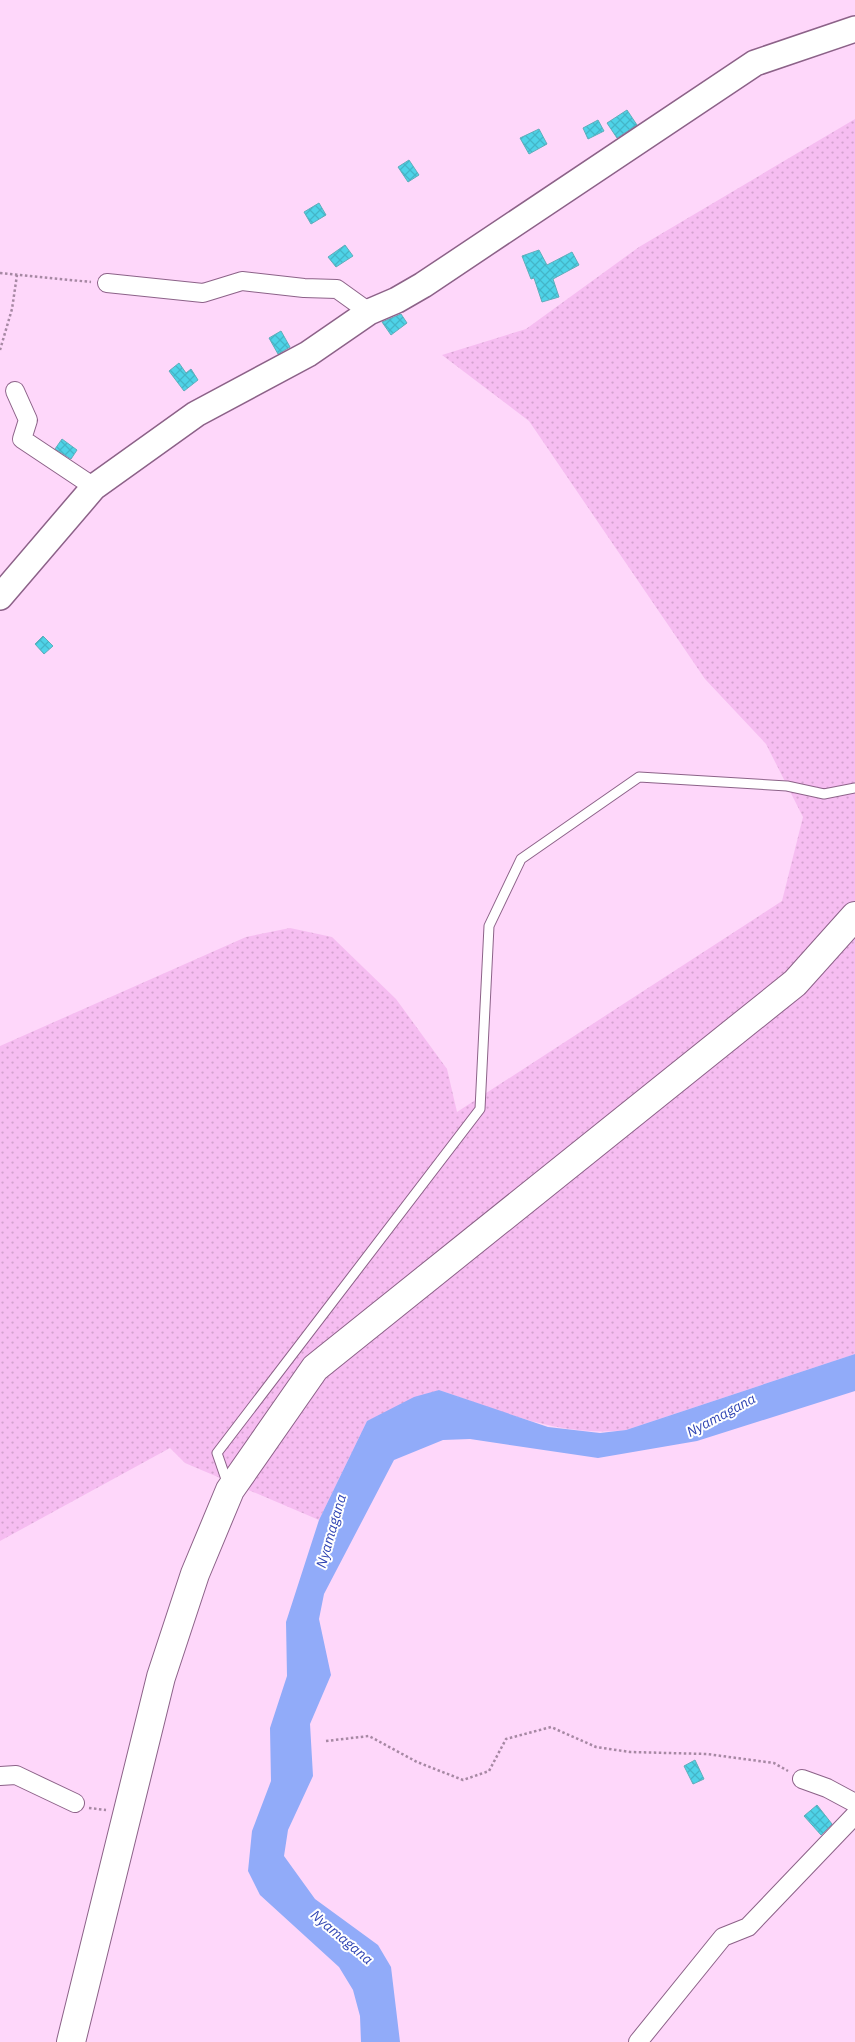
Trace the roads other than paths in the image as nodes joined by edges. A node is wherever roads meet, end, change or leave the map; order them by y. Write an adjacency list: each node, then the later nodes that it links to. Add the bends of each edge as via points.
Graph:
1 (855, 29): 3 (street, via 755,63 423,285)
2 (107, 283): 3 (street, via 203,293 242,281 337,289)
3 (369, 312): 5 (street, via 308,354 196,414)
4 (15, 391): 5 (street, via 28,420 22,439)
5 (94, 487): 6 (street)
6 (0, 597)
7 (855, 788): 9 (lane, via 824,794 787,786 639,776 521,859 489,926 480,1108 217,1453)
8 (855, 916): 9 (main road, via 795,983 314,1368)
9 (230, 1490): 15 (main road, via 195,1574 162,1677)
10 (0, 1776): 12 (street, via 16,1775)
11 (802, 1779): 13 (street)
12 (75, 1802)
13 (855, 1803)
14 (855, 1815): 16 (street, via 748,1926 723,1937)
15 (71, 2042)
16 (638, 2042)

